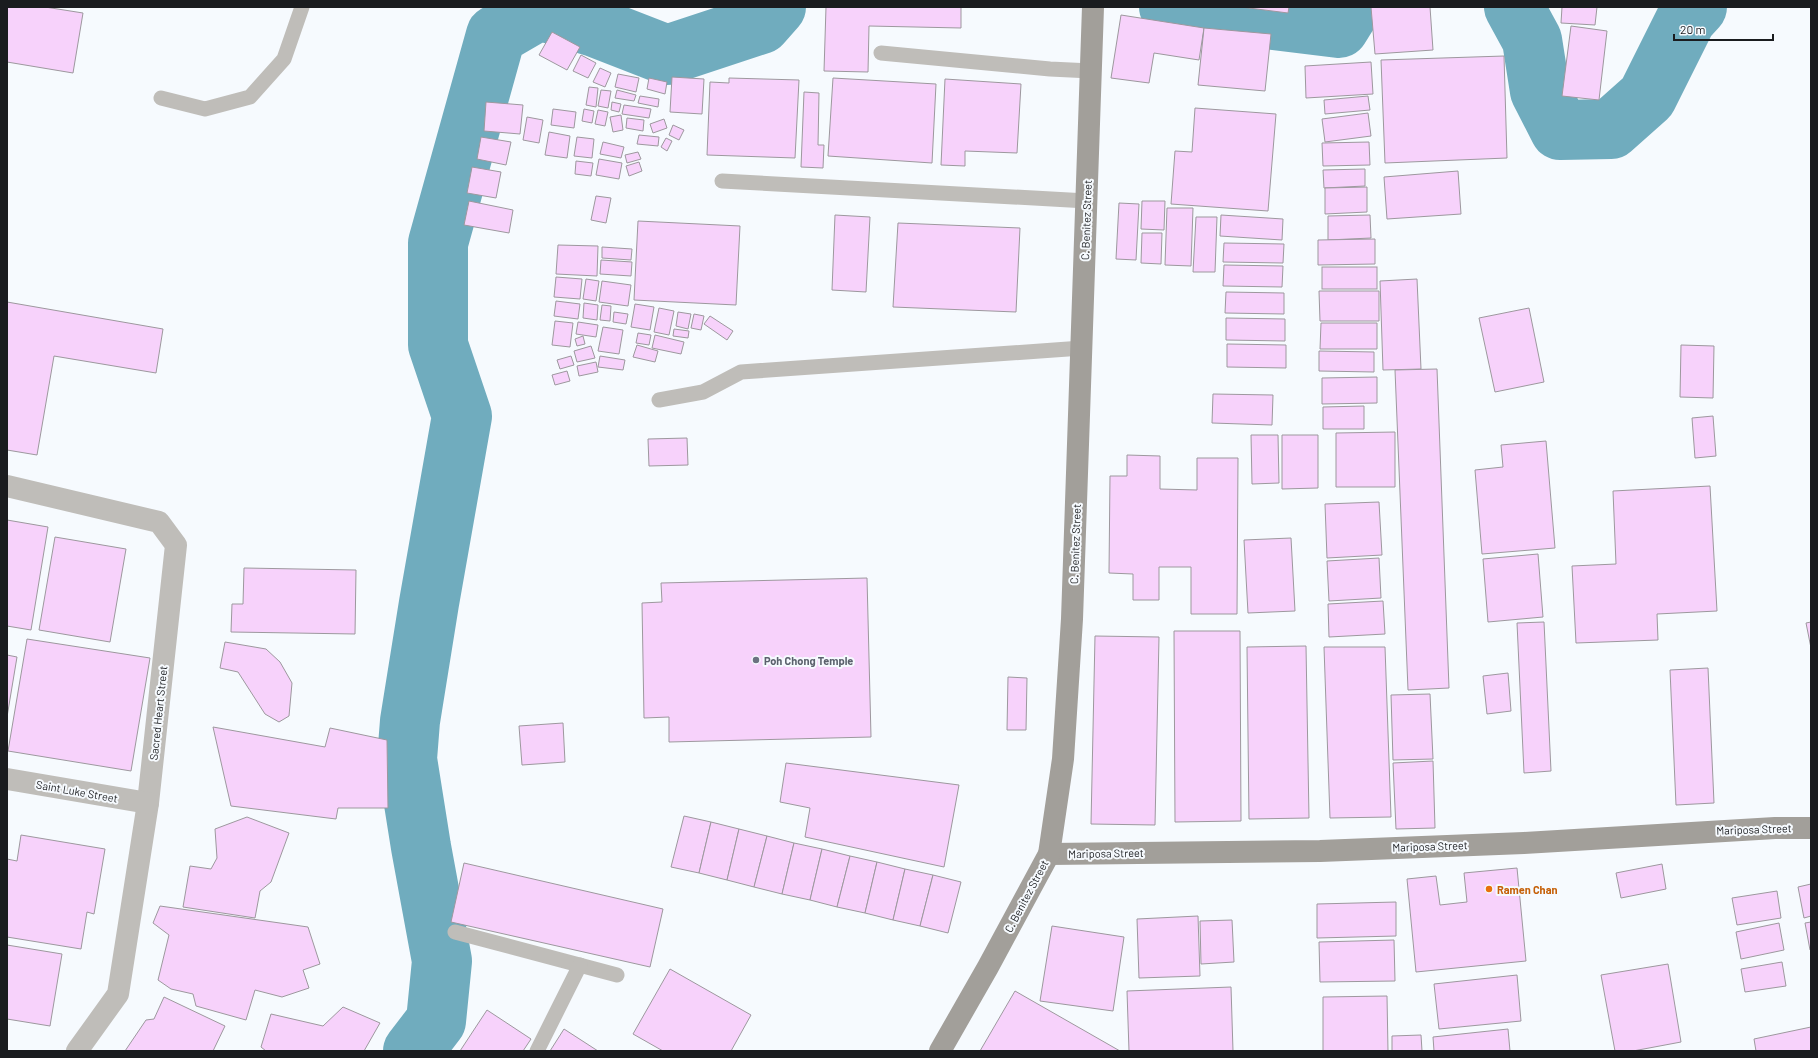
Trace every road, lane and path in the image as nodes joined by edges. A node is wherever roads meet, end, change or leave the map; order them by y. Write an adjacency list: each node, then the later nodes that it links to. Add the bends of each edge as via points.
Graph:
1 (302, 7): 5 (lane, via 284,59 250,97 205,109)
2 (1093, 7): 4 (main road, C. Benitez Street)
3 (881, 53): 4 (lane, via 1050,69)
4 (1091, 67): 7 (main road, C. Benitez Street)
5 (161, 98)
6 (722, 181): 7 (lane)
7 (1087, 201): 8 (main road, C. Benitez Street)
8 (1082, 348): 9 (lane, via 741,372 703,392); 14 (main road, C. Benitez Street, via 1072,618 1063,759)
9 (659, 400)
10 (7, 486): 12 (street, Sacred Heart Street, via 159,522 176,545)
11 (7, 779): 12 (street, Saint Luke Street)
12 (148, 803): 18 (street, Sacred Heart Street, via 118,994)
13 (1811, 828): 14 (main road, Mariposa Street, via 1320,851)
14 (1049, 854): 20 (main road, C. Benitez Street)
15 (455, 932): 16 (lane)
16 (580, 966): 17 (lane); 19 (lane)
17 (617, 975)
18 (77, 1051)
19 (537, 1051)
20 (940, 1051)

